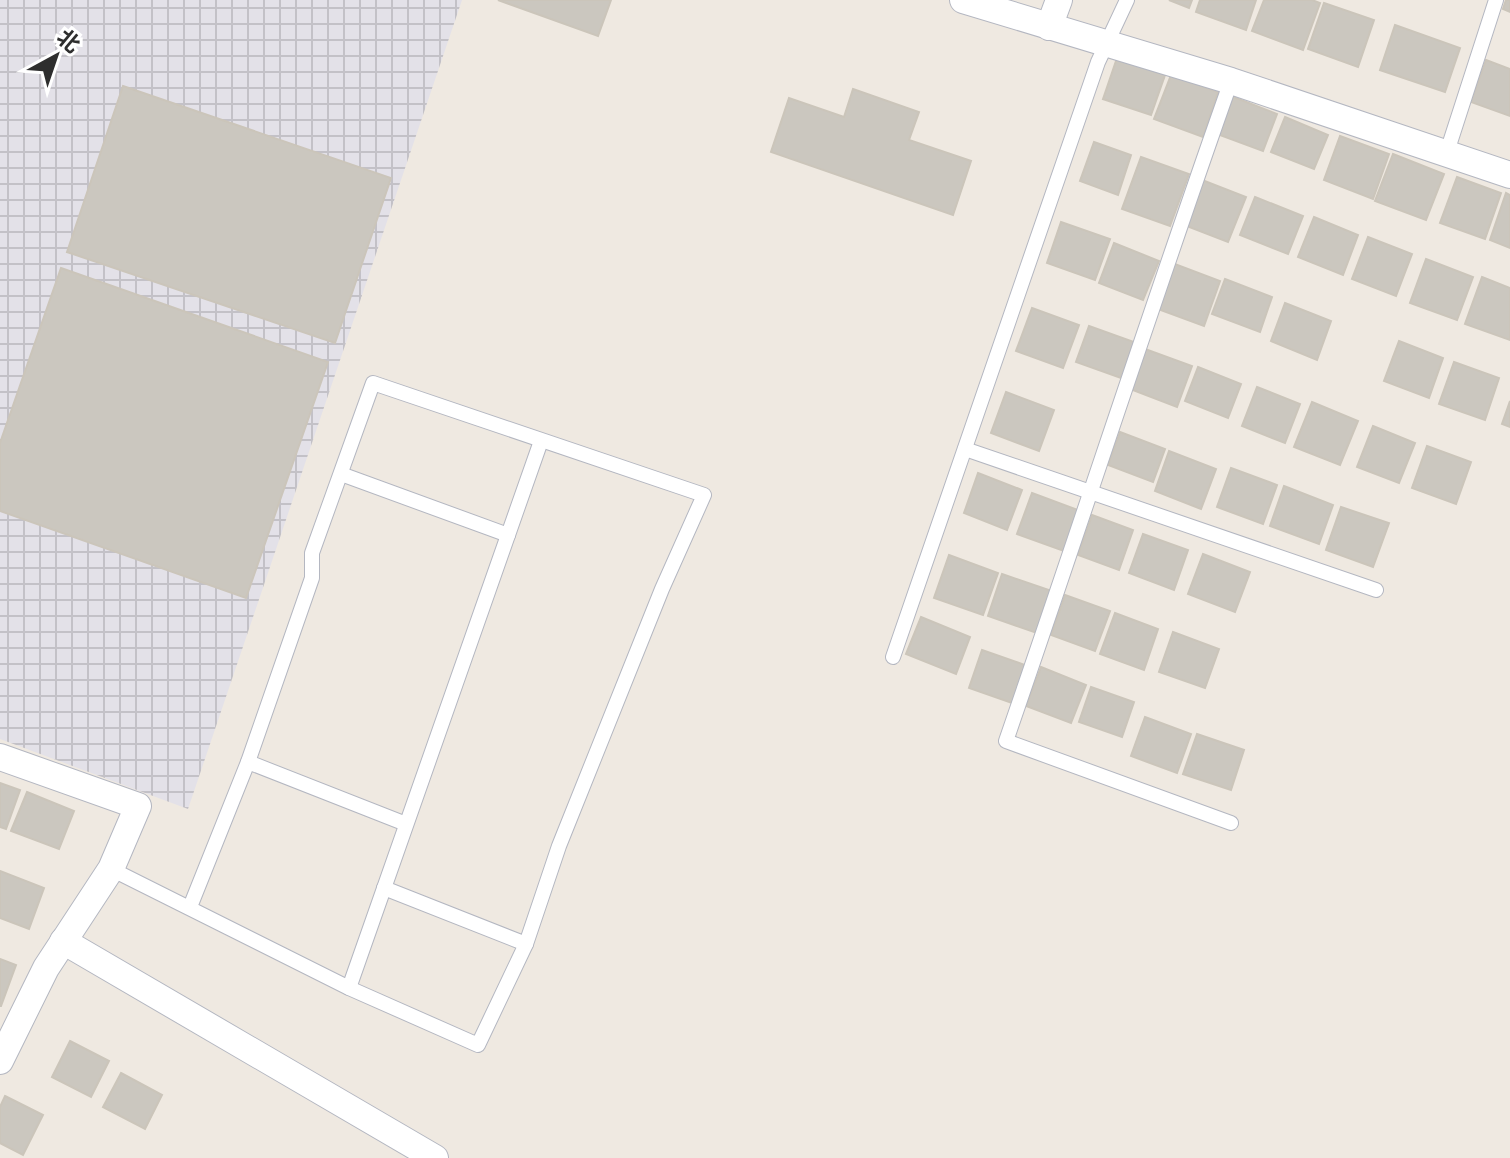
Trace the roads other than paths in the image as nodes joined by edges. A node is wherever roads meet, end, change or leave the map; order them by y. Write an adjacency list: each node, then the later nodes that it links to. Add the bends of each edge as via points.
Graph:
1 (963, 0): 5 (street)
2 (1059, 0): 5 (street)
3 (1127, 0): 6 (lane)
4 (1496, 0): 8 (lane)
5 (1049, 27): 6 (street)
6 (1109, 43): 7 (street); 11 (lane, via 1098,62)
7 (1231, 81): 8 (street); 13 (lane)
8 (1446, 155): 9 (street)
9 (1510, 175)
10 (541, 441): 12 (lane, via 373,383); 14 (lane); 25 (lane, via 704,495 565,831)
11 (965, 449): 13 (lane); 16 (lane)
12 (341, 474): 14 (lane); 18 (lane, via 312,553 312,578)
13 (1091, 494): 15 (lane); 19 (lane, via 1006,741)
14 (508, 535): 20 (lane)
15 (1376, 590)
16 (893, 657)
17 (0, 757): 21 (street, via 138,806)
18 (248, 762): 20 (lane); 23 (lane)
19 (1231, 823)
20 (406, 824): 22 (lane)
21 (111, 869): 23 (lane); 24 (street)
22 (384, 888): 25 (lane); 26 (lane)
23 (190, 907): 26 (lane)
24 (63, 941): 27 (street); 28 (street)
25 (526, 944): 26 (lane, via 478,1045)
26 (349, 988)
27 (0, 1061)
28 (435, 1158)

